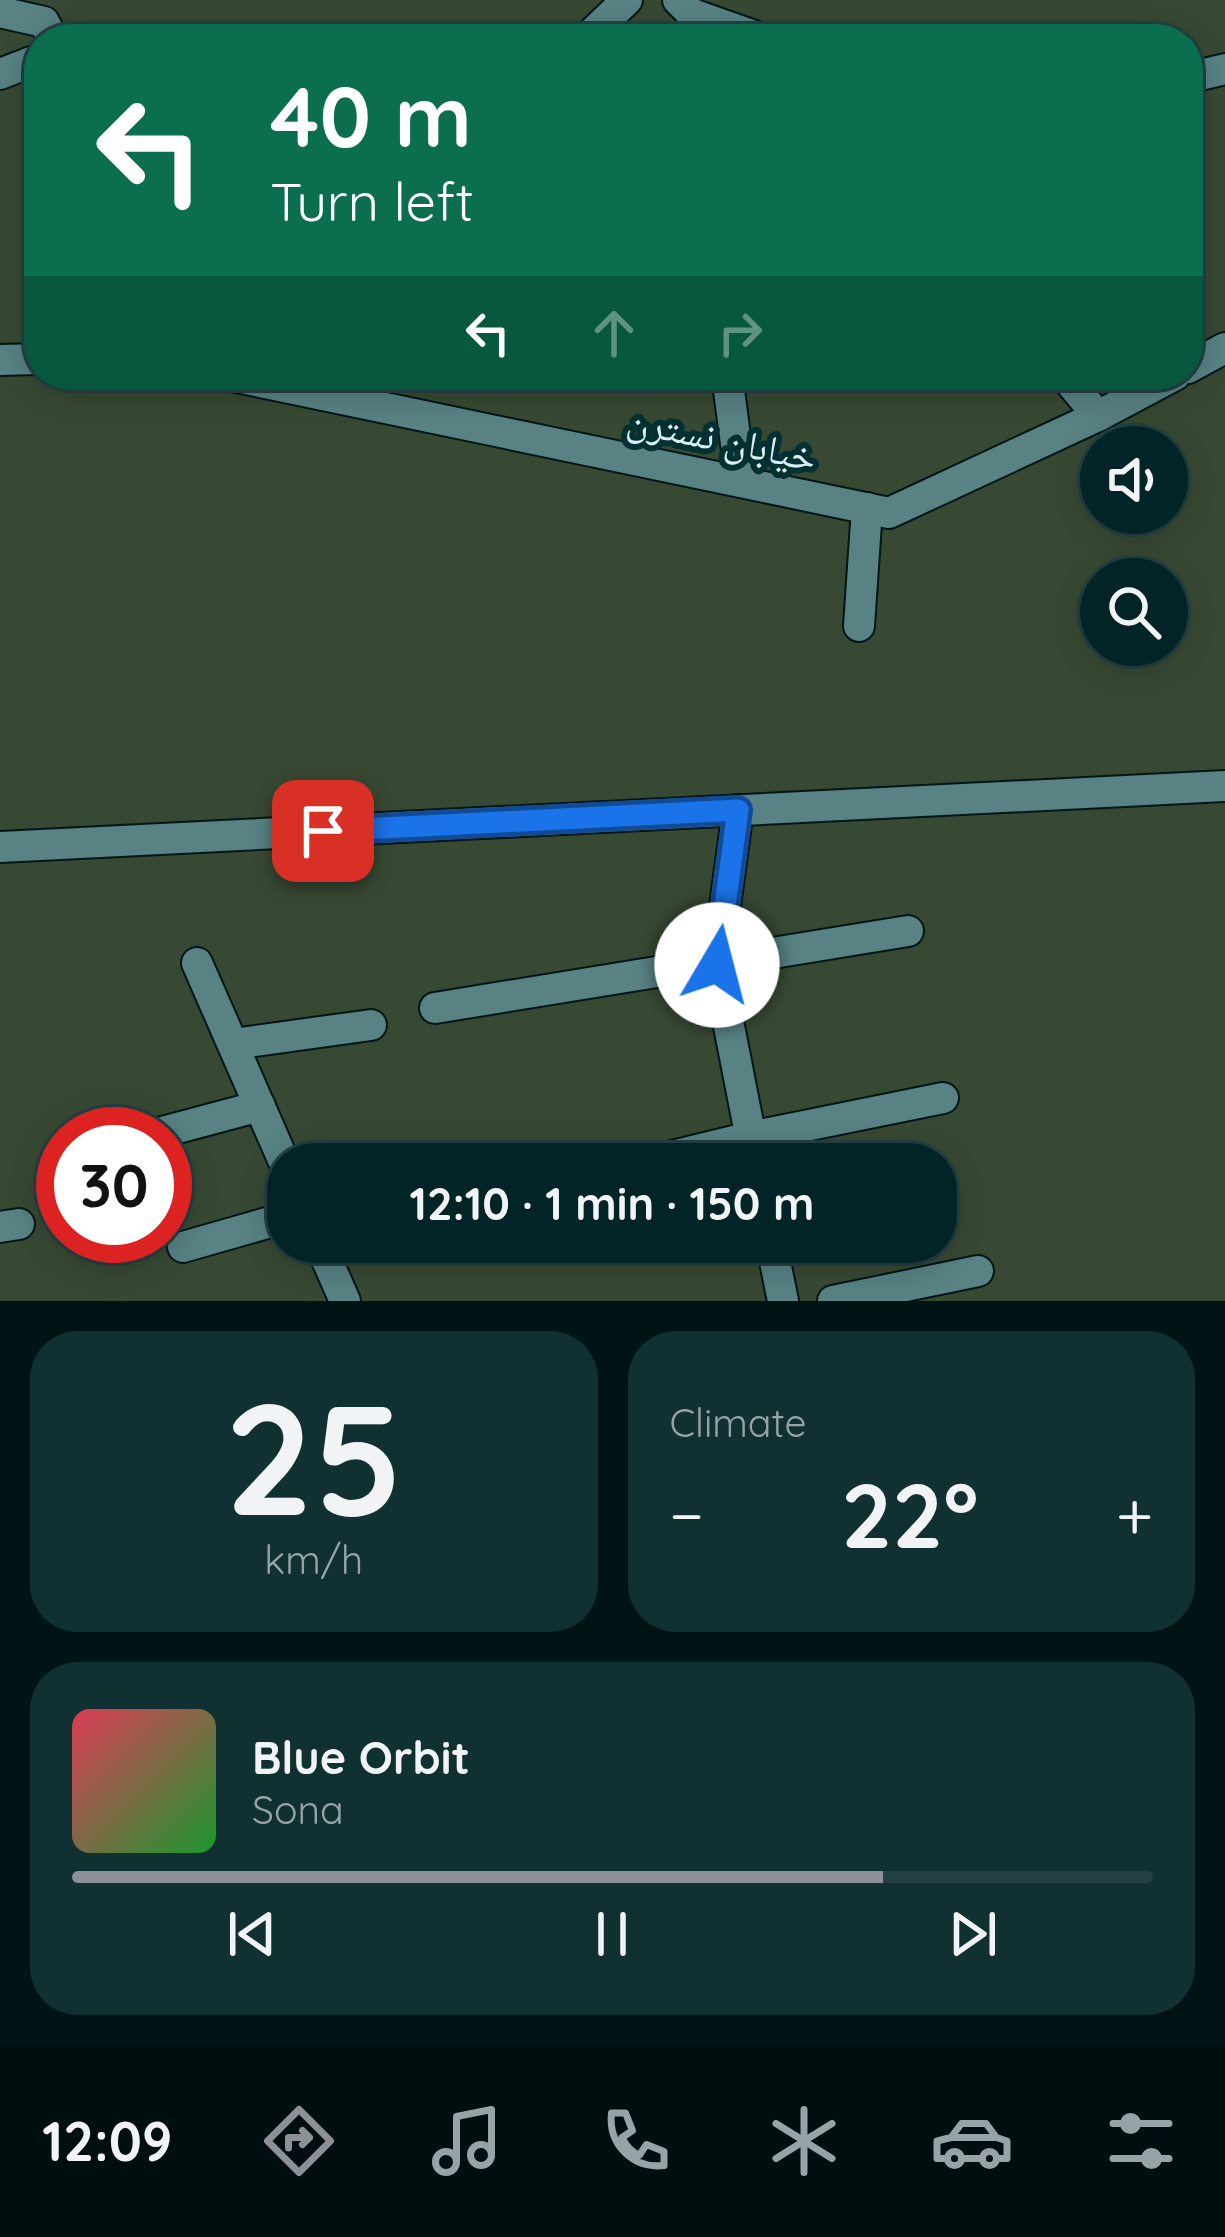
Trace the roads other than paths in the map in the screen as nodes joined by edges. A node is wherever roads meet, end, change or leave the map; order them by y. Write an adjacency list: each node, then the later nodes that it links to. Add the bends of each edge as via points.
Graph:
1 (627, 0): 6 (street)
2 (678, 0): 4 (street, via 692,14)
3 (0, 12): 5 (street)
4 (723, 12)
5 (45, 24)
6 (602, 24)
7 (299, 390): 12 (street, خیابان نسترن)
8 (729, 390): 12 (street)
9 (1076, 390): 11 (street)
10 (1147, 390): 11 (street, خیابان نسترن)
11 (1098, 416): 13 (street, خیابان نسترن, via 890,513)
12 (741, 482): 13 (street, خیابان نسترن)
13 (868, 508): 14 (street)
14 (860, 626)
15 (1225, 786): 16 (street)
16 (738, 810): 17 (street); 20 (street)
17 (0, 847)
18 (908, 931): 20 (street)
19 (197, 963): 23 (street)
20 (717, 965): 21 (street); 28 (street)
21 (435, 1008)
22 (371, 1025): 23 (street)
23 (232, 1044): 25 (street)
24 (943, 1098): 29 (street)
25 (260, 1106): 26 (street); 27 (street)
26 (192, 1124)
27 (276, 1143)
28 (752, 1143)
29 (779, 1143)
30 (267, 1223): 31 (street)
31 (192, 1244)
32 (328, 1263): 35 (street)
33 (775, 1263): 36 (street)
34 (978, 1271): 37 (street)
35 (345, 1301)
36 (783, 1301)
37 (833, 1301)

